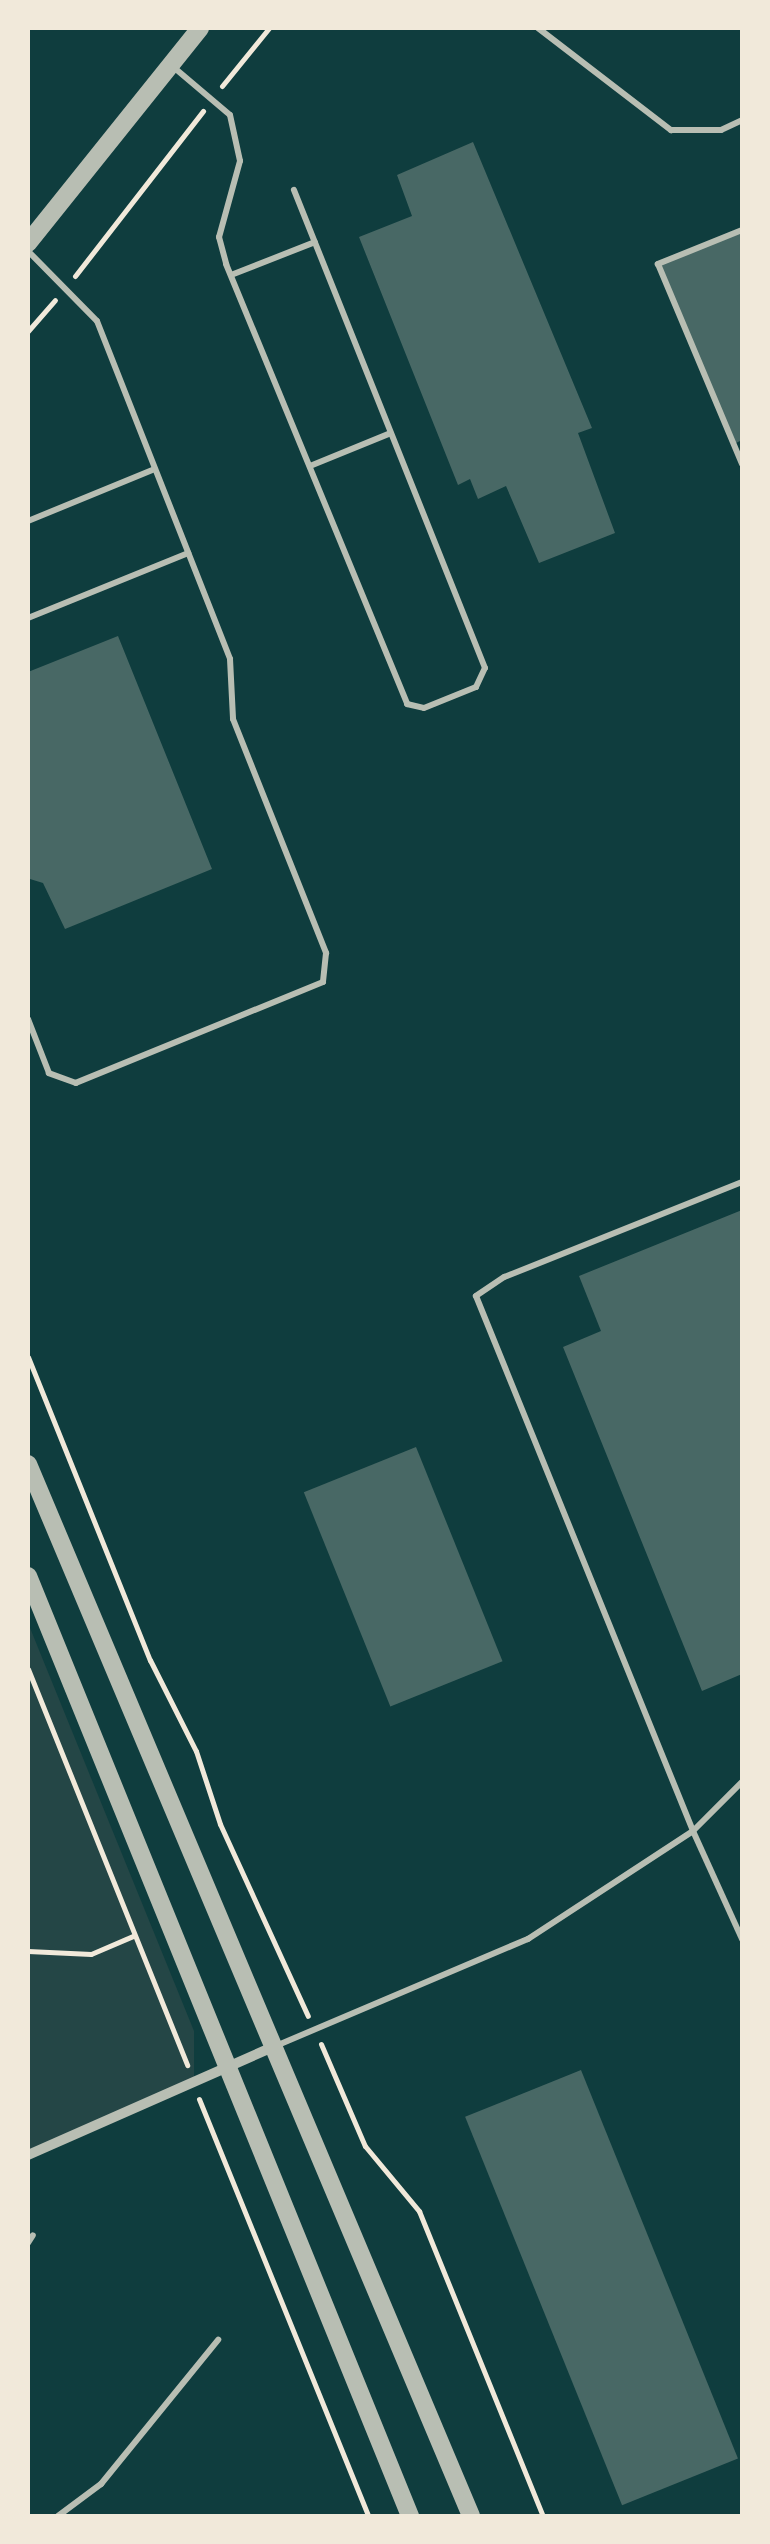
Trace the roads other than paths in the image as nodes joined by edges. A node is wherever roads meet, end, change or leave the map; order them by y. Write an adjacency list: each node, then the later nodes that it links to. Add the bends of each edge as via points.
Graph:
1 (200, 28): 3 (street)
2 (538, 28): 4 (lane, via 671,130 721,130)
3 (170, 64): 8 (street); 10 (lane, via 230,115 238,138 237,185 219,238)
4 (742, 120)
5 (294, 190): 7 (lane)
6 (742, 230): 12 (lane, via 658,264)
7 (315, 242): 10 (lane); 11 (lane)
8 (28, 243)
9 (28, 252): 14 (lane, via 97,322)
10 (231, 275): 13 (lane)
11 (391, 433): 13 (lane); 13 (lane, via 484,668 476,687 424,708 407,704)
12 (742, 464)
13 (310, 466)
14 (155, 469): 15 (lane); 16 (lane)
15 (28, 521)
16 (188, 553): 17 (lane); 18 (lane, via 230,659 233,719 326,953 323,982 76,1083 49,1073)
17 (28, 618)
18 (28, 1019)
19 (742, 1182): 23 (lane, via 504,1277 476,1296)
20 (28, 1464): 25 (street)
21 (28, 1576): 26 (street)
22 (742, 1782): 23 (lane)
23 (692, 1831): 24 (lane); 25 (lane, via 528,1939)
24 (742, 1939)
25 (270, 2048): 26 (street); 33 (street, via 316,2136)
26 (226, 2067): 27 (street); 32 (street)
27 (28, 2155)
28 (33, 2234): 29 (lane)
29 (28, 2243)
30 (218, 2340): 31 (lane, via 101,2484)
31 (58, 2516)
32 (410, 2516)
33 (471, 2516)

